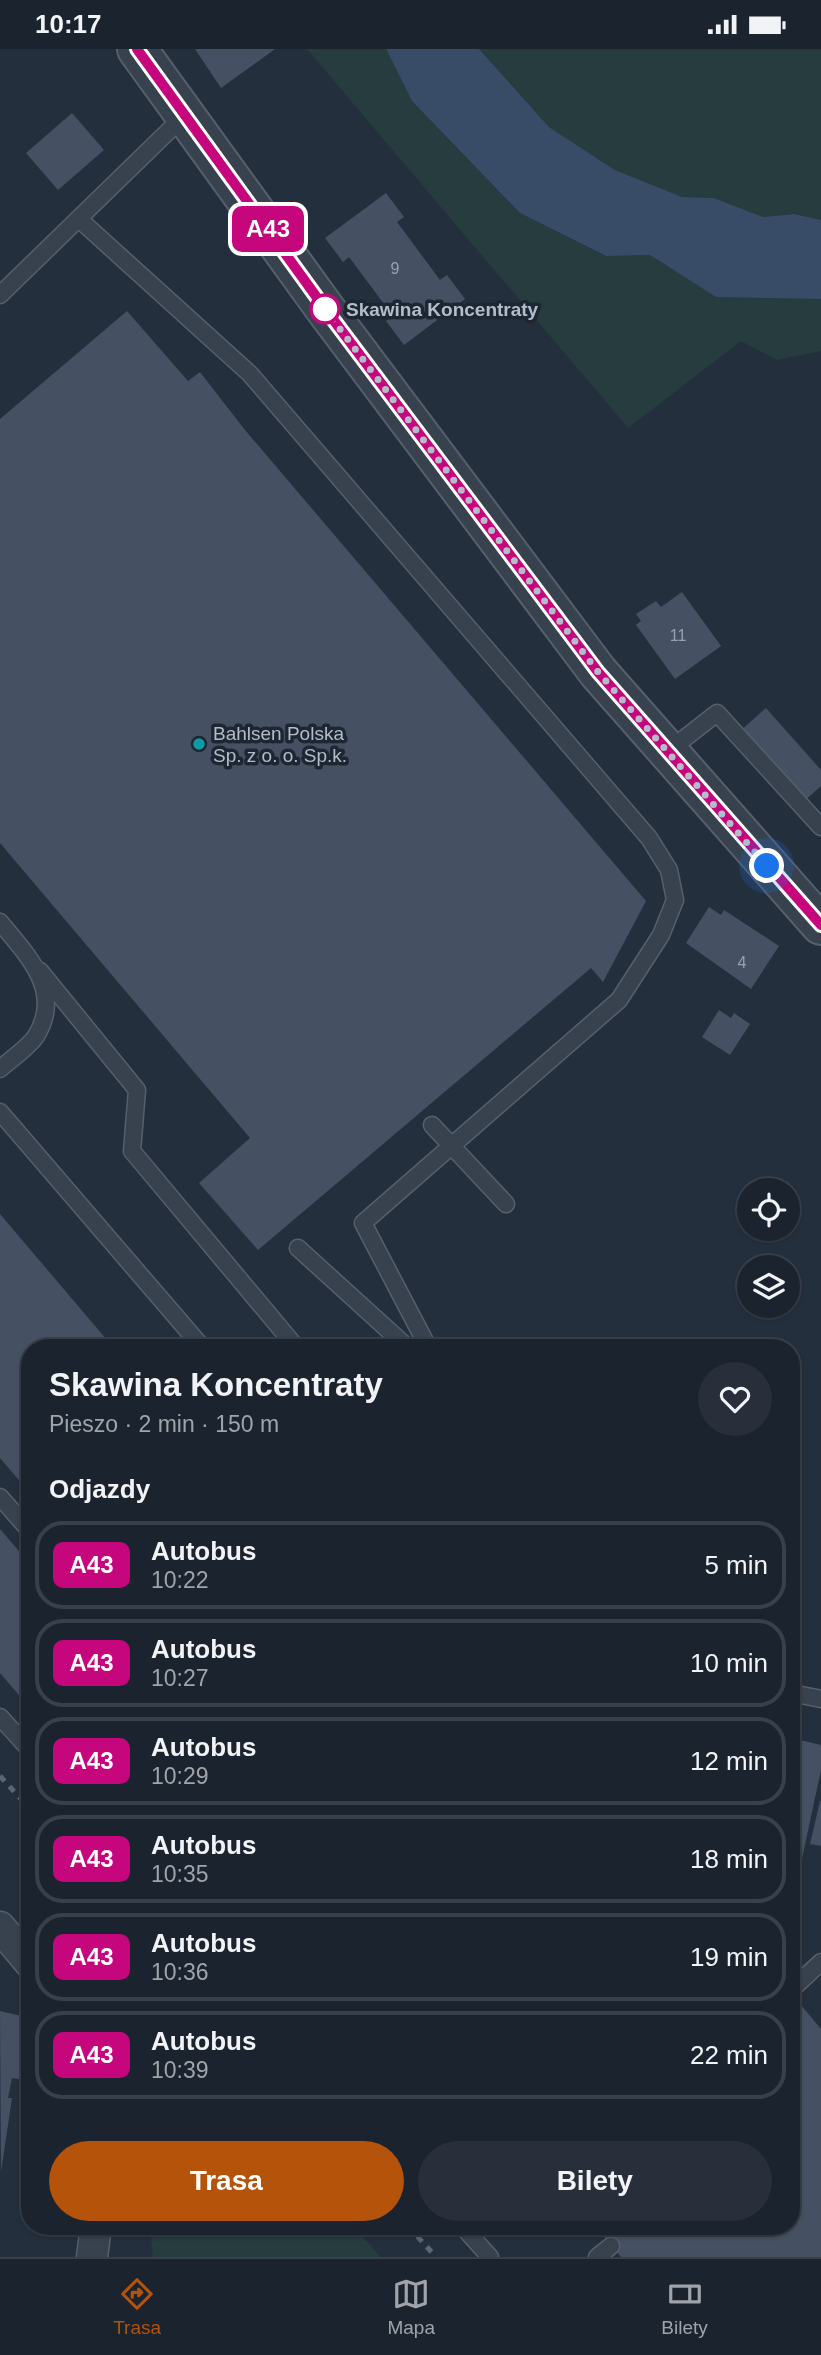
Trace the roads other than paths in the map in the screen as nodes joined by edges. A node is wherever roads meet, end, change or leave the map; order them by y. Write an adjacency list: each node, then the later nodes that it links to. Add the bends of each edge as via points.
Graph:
1 (137, 49): 2 (street)
2 (185, 115): 3 (lane); 5 (street, via 583,651)
3 (80, 220): 4 (lane); 13 (lane, via 250,374 649,838 669,870 675,900 661,936 619,1000)
4 (0, 295)
5 (667, 752): 6 (lane, via 717,713); 8 (street)
6 (821, 827)
7 (0, 922): 9 (lane)
8 (821, 925)
9 (40, 971): 10 (lane, via 47,1006 36,1037); 17 (lane, via 137,1090 132,1151)
10 (0, 1069)
11 (0, 1112): 16 (lane)
12 (432, 1125): 13 (lane)
13 (451, 1146): 14 (lane); 19 (lane, via 363,1223)
14 (506, 1204)
15 (298, 1248): 18 (lane)
16 (195, 1339)
17 (289, 1339)
18 (398, 1339)
19 (424, 1339)
20 (0, 1497): 21 (lane)
21 (21, 1521)
22 (800, 1695): 23 (lane)
23 (821, 1699)
24 (0, 1717): 25 (lane)
25 (21, 1740)
26 (0, 1927): 27 (street)
27 (21, 1952)
28 (821, 1962): 29 (lane)
29 (800, 1982)
30 (95, 2235): 33 (street)
31 (470, 2235): 34 (lane)
32 (611, 2246): 35 (lane)
33 (92, 2257)
34 (490, 2257)
35 (597, 2257)

